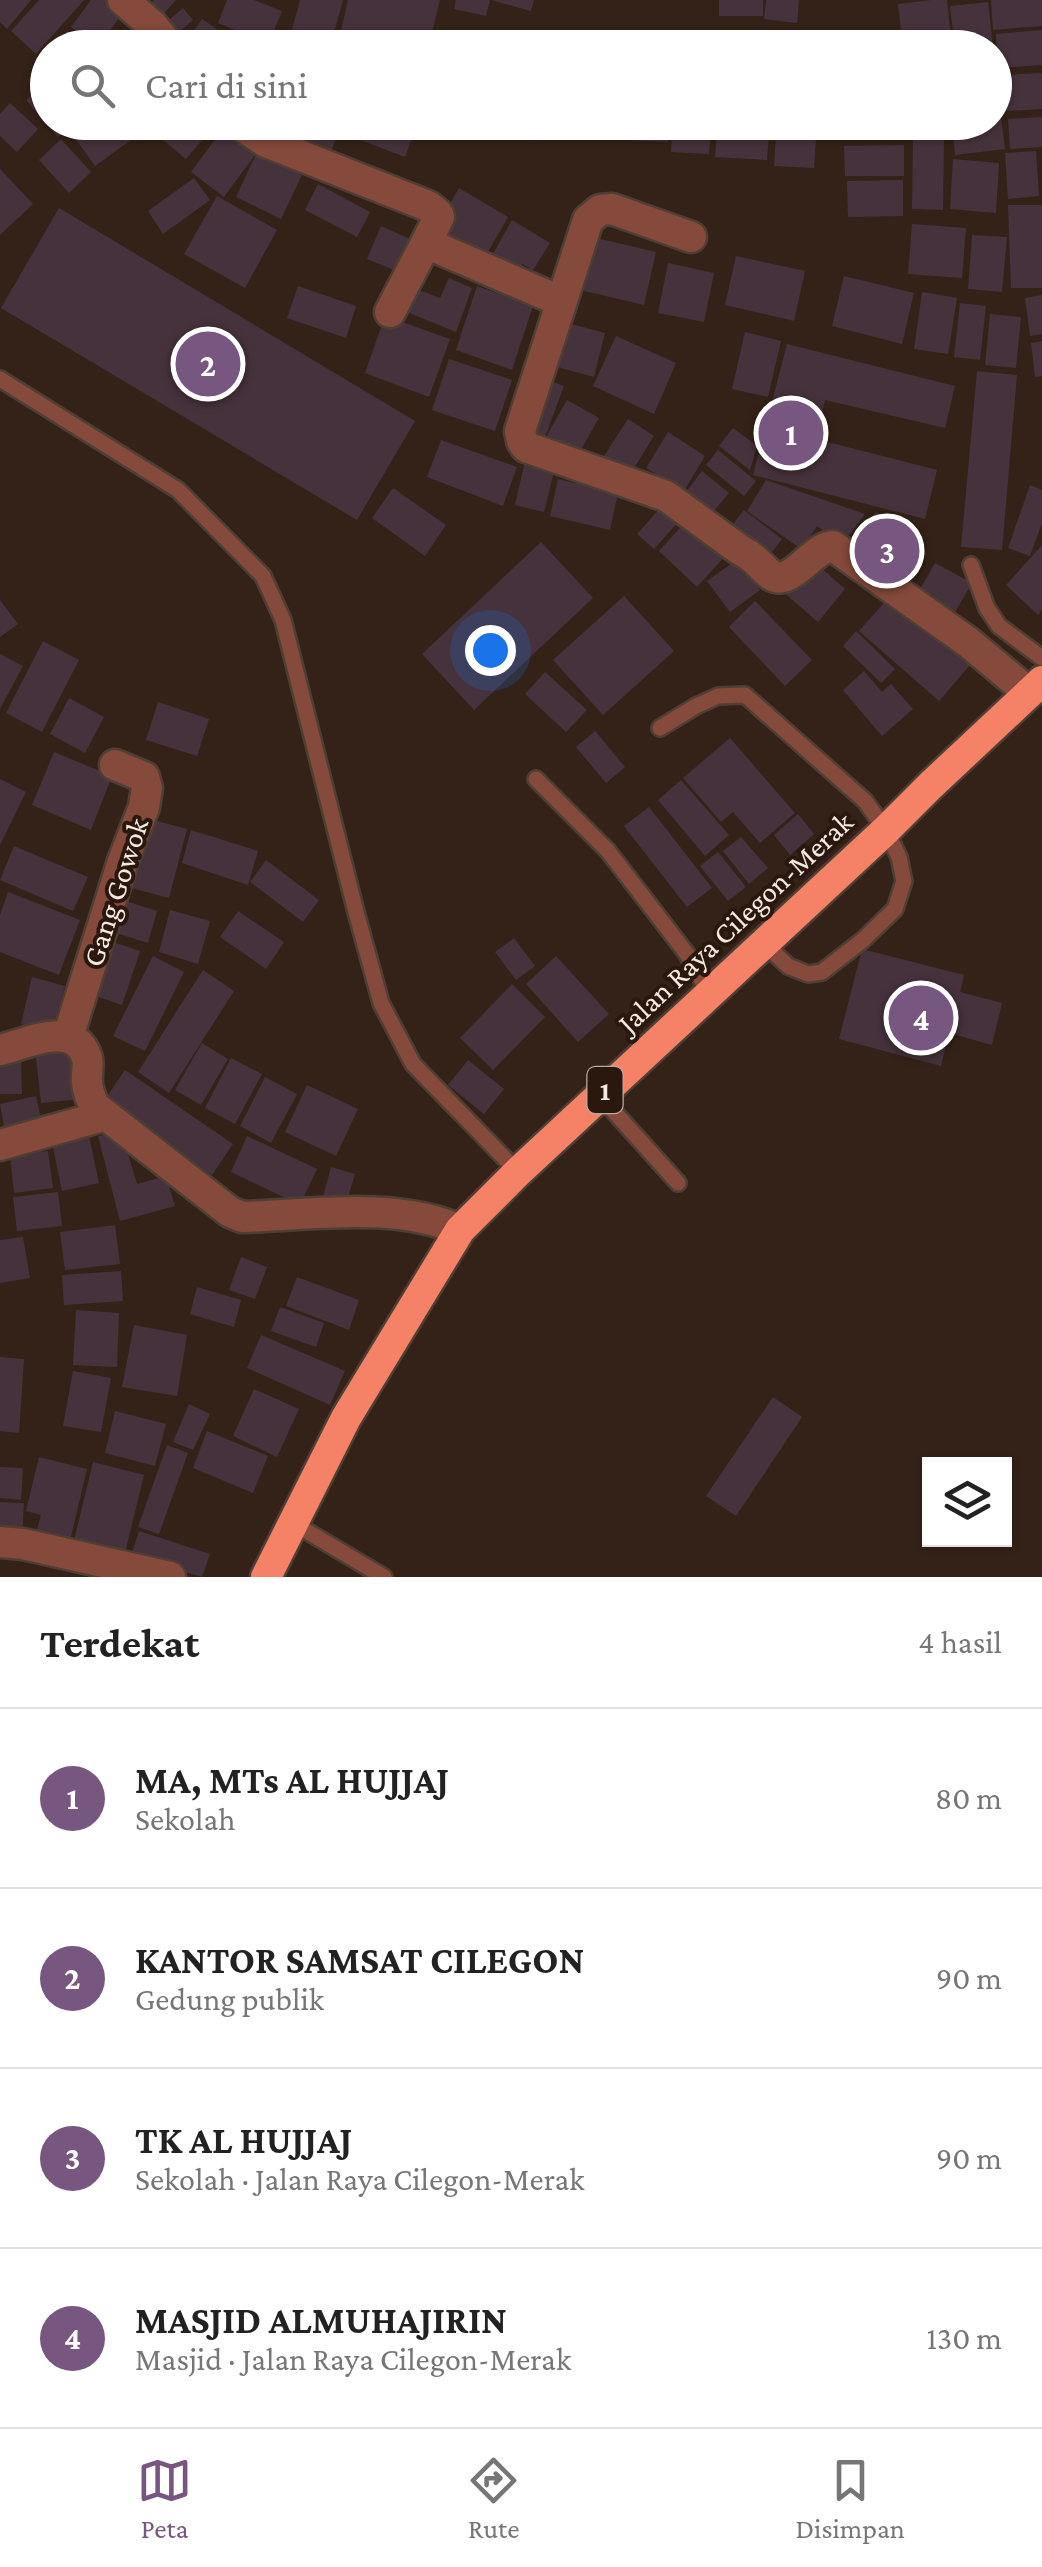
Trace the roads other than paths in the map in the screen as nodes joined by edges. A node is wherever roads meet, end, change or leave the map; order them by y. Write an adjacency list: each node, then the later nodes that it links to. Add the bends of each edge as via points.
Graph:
1 (124, 0): 2 (street)
2 (156, 30)
3 (263, 140): 5 (street, via 428,206 439,217)
4 (692, 237): 6 (street, via 600,210 588,220)
5 (426, 243): 6 (street); 7 (street)
6 (560, 301): 11 (street, via 520,431 526,447 666,496 780,578 823,546 833,546)
7 (390, 312)
8 (0, 379): 23 (lane, via 178,490 264,576 283,620 382,1002 413,1064)
9 (971, 565): 10 (lane, via 999,626)
10 (1042, 658)
11 (1036, 687): 15 (highway, Jalan Raya Cilegon-Merak / 1)
12 (660, 728): 15 (lane, via 718,696 745,695 865,801)
13 (116, 764): 18 (street, Gang Gowok, via 144,777 144,808)
14 (536, 779): 17 (lane, via 608,851)
15 (886, 830): 16 (highway, Jalan Raya Cilegon-Merak / 1); 16 (lane, via 904,880 895,909 862,940 822,972 808,974)
16 (764, 943): 17 (highway, Jalan Raya Cilegon-Merak / 1)
17 (709, 993): 20 (highway, Jalan Raya Cilegon-Merak / 1)
18 (68, 1037): 19 (street, via 55,1034); 21 (street, via 88,1060 86,1086)
19 (0, 1050)
20 (600, 1096): 23 (highway, Jalan Raya Cilegon-Merak / 1); 24 (lane)
21 (106, 1116): 22 (street); 25 (street, via 242,1218 389,1212)
22 (0, 1144)
23 (518, 1172): 25 (highway, Jalan Raya Cilegon-Merak / 1)
24 (678, 1183)
25 (460, 1230): 26 (highway, Jalan Raya Cilegon-Merak / 1, via 346,1418)
26 (293, 1524): 29 (highway, Jalan Raya Cilegon-Merak / 1); 30 (lane)
27 (0, 1542): 28 (street)
28 (170, 1577)
29 (266, 1577)
30 (384, 1577)

